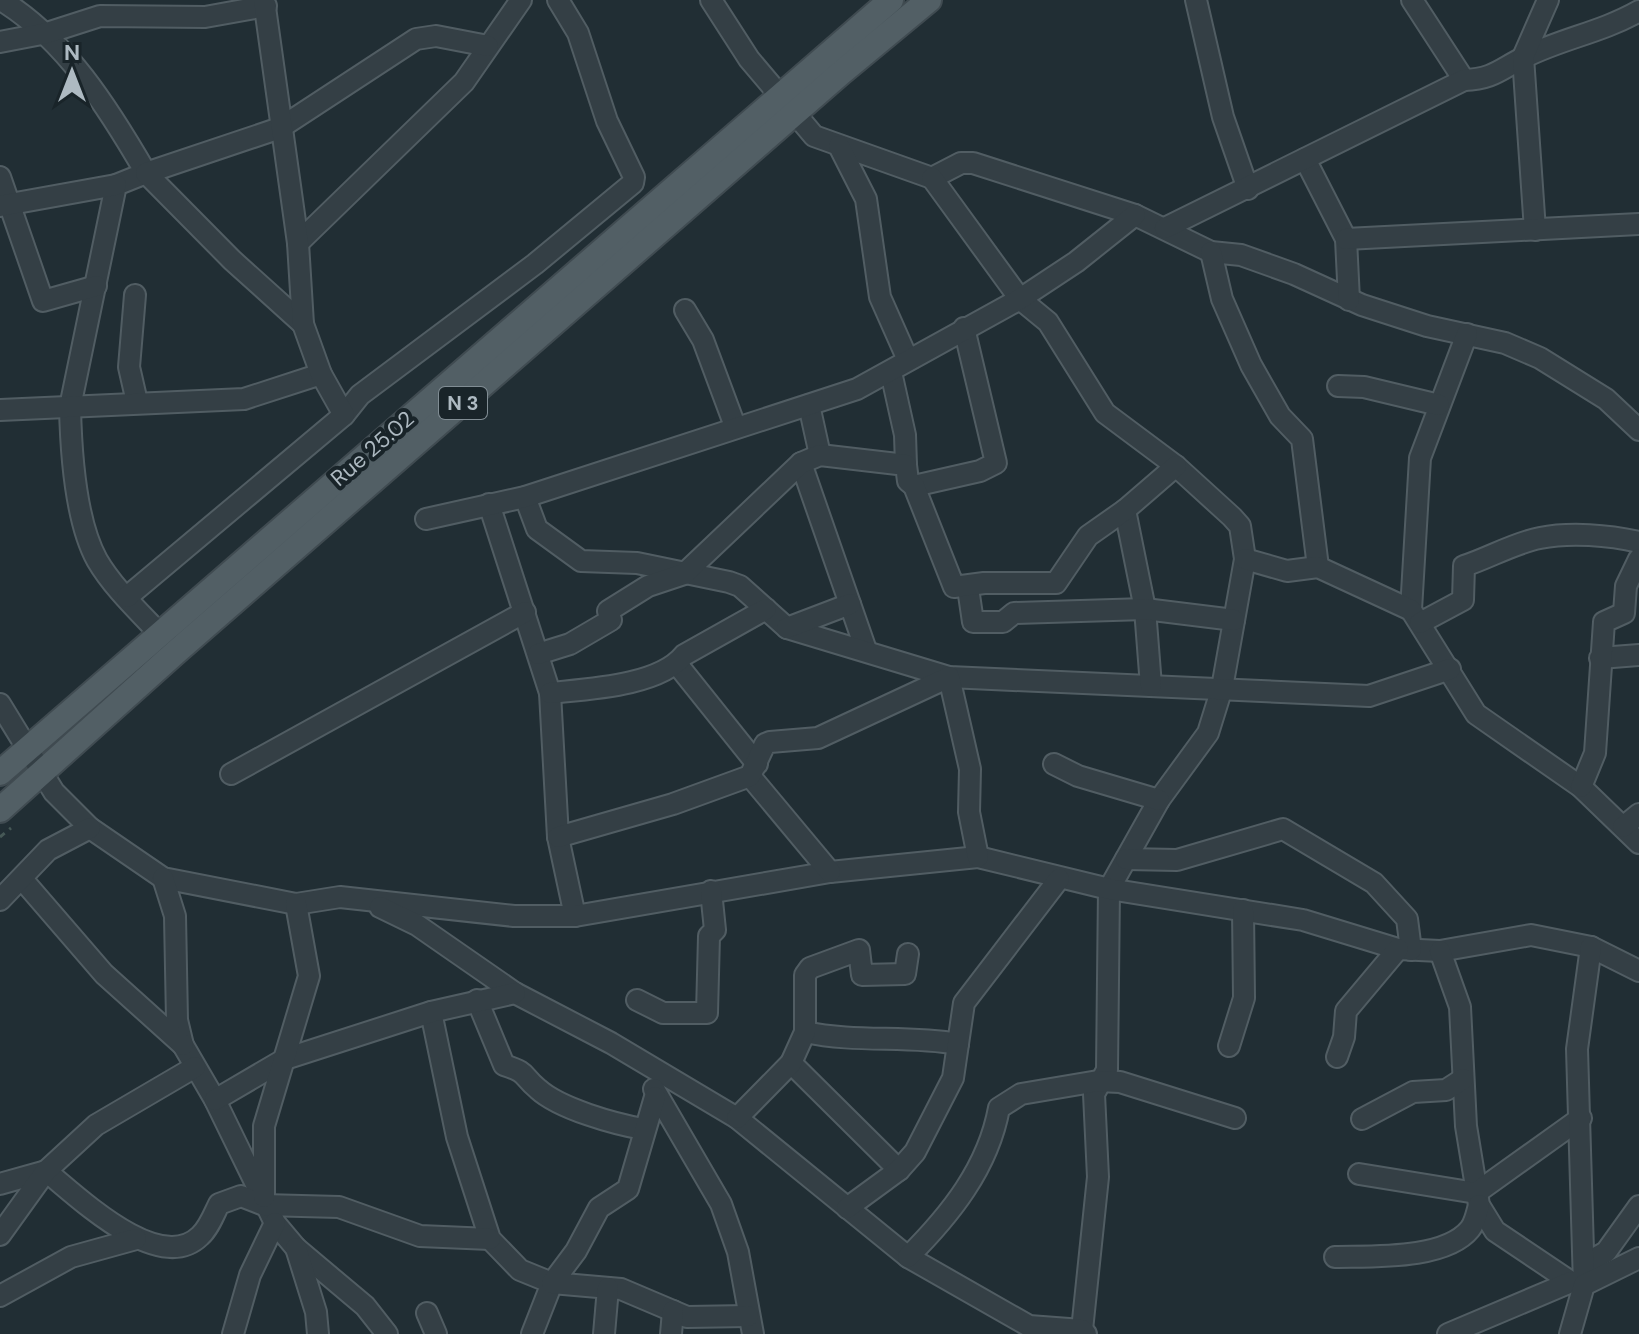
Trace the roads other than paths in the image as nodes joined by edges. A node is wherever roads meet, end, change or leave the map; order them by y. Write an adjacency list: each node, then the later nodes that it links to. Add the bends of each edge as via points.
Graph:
1 (1, 0): 12 (street)
2 (521, 0): 14 (street)
3 (558, 0): 50 (street, via 578,33 633,183 360,395)
4 (711, 0): 17 (street)
5 (891, 0): 17 (main road, Rue 25.02 / N 3)
6 (929, 0): 17 (main road, N 3)
7 (1196, 0): 25 (street, via 1223,117)
8 (1412, 0): 16 (street)
9 (1548, 0): 15 (street)
10 (265, 3): 12 (street, via 213,16 100,16); 18 (street)
11 (1639, 11): 15 (street, via 1604,30)
12 (47, 33): 13 (street); 21 (street)
13 (0, 42)
14 (488, 46): 18 (street, via 436,36 416,39); 32 (street, via 464,82)
15 (1523, 57): 16 (street, via 1495,75); 30 (street)
16 (1464, 80): 20 (street)
17 (787, 105): 19 (street, via 814,136); 75 (main road, Rue 25.02 / N 3); 77 (main road, N 3)
18 (280, 128): 21 (street); 32 (street)
19 (839, 146): 23 (street); 42 (street, via 866,199 880,297)
20 (1305, 159): 25 (street); 31 (street)
21 (146, 173): 24 (street); 39 (street)
22 (0, 177): 26 (street)
23 (932, 178): 27 (street, via 961,163 973,163); 36 (street)
24 (116, 185): 26 (street); 34 (street)
25 (1248, 189): 29 (street)
26 (4, 205): 34 (street, via 43,301)
27 (1135, 215): 29 (street); 36 (street)
28 (1639, 224): 30 (street)
29 (1165, 228): 33 (street)
30 (1535, 230): 31 (street)
31 (1346, 239): 37 (street)
32 (298, 243): 39 (street)
33 (1211, 252): 37 (street, via 1241,255); 64 (street, via 1222,299 1251,365 1280,416 1302,439)
34 (96, 286): 48 (street)
35 (135, 295): 45 (street, via 129,367)
36 (1020, 299): 40 (street); 55 (street, via 1048,322 1105,413)
37 (1349, 300): 41 (street)
38 (685, 310): 51 (street, via 703,340)
39 (303, 324): 43 (street)
40 (964, 328): 42 (street); 56 (street, via 996,463)
41 (1467, 334): 47 (street); 52 (street, via 1496,339 1540,358 1606,399)
42 (900, 366): 46 (street, via 857,389); 54 (street)
43 (321, 374): 45 (street, via 244,399); 50 (street)
44 (1338, 386): 47 (street)
45 (137, 402): 48 (street)
46 (809, 405): 51 (street); 53 (street)
47 (1439, 405): 72 (street, via 1416,484)
48 (70, 407): 49 (street); 67 (street, via 73,466 88,536 99,563)
49 (0, 410)
50 (344, 415): 67 (street)
51 (735, 426): 57 (street)
52 (1639, 430)
53 (810, 459): 54 (street); 65 (street); 68 (street)
54 (906, 465): 56 (street)
55 (1176, 466): 59 (street); 62 (street, via 1240,526)
56 (914, 486): 66 (street, via 954,587)
57 (525, 497): 58 (street); 65 (street, via 537,529 581,561 637,563)
58 (489, 504): 60 (street); 71 (street)
59 (1125, 510): 66 (street, via 1088,536 1056,583 984,583); 70 (street)
60 (426, 519)
61 (1639, 542): 72 (street, via 1612,536 1542,537 1464,566 1463,600)
62 (1245, 559): 64 (street, via 1287,571); 73 (street)
63 (1639, 559): 80 (street, via 1626,586 1624,613 1604,622)
64 (1318, 567): 72 (street)
65 (684, 574): 69 (street, via 740,586); 78 (street, via 648,586 608,611 611,620 570,644)
66 (968, 588): 70 (street, via 973,622 1003,622 1014,613)
67 (127, 597): 75 (street)
68 (850, 604): 74 (street); 76 (street)
69 (766, 609): 74 (street); 81 (street)
70 (1145, 609): 73 (street); 84 (street)
71 (525, 612): 78 (street); 93 (street)
72 (1416, 617): 82 (street)
73 (1234, 620): 85 (street)
74 (787, 628): 76 (street)
75 (158, 632): 77 (street); 88 (main road, Rue 25.02 / N 3)
76 (866, 650): 83 (street)
77 (176, 652): 92 (main road, N 3)
78 (538, 654): 86 (street)
79 (1639, 655): 80 (street)
80 (1600, 658): 94 (street, via 1595,753)
81 (677, 664): 86 (street, via 623,684); 90 (street)
82 (1450, 669): 85 (street, via 1369,696); 94 (street, via 1476,714)
83 (949, 677): 84 (street); 90 (street, via 818,738 765,744); 101 (street, via 970,769 969,812)
84 (1151, 686): 85 (street)
85 (1222, 688): 95 (street, via 1204,742)
86 (550, 693): 99 (street)
87 (0, 704): 88 (street)
88 (27, 749): 91 (main road, Rue 25.02 / N 3); 92 (street)
89 (1054, 764): 95 (street)
90 (754, 770): 99 (street, via 673,804); 103 (street)
91 (0, 773)
92 (43, 773): 96 (main road, N 3); 98 (street)
93 (231, 774)
94 (1581, 787): 97 (street)
95 (1159, 800): 102 (street)
96 (0, 810)
97 (1631, 821): 100 (street)
98 (90, 828): 104 (street); 105 (street, via 48,850)
99 (558, 837): 113 (street)
100 (1639, 843)
101 (978, 857): 103 (street); 106 (street)
102 (1126, 859): 107 (street); 115 (street, via 1177,860 1283,829 1374,883 1407,919)
103 (830, 872): 108 (street)
104 (163, 878): 111 (street); 125 (street, via 175,916 177,1020)
105 (22, 879): 109 (street); 125 (street, via 104,974)
106 (1059, 879): 107 (street); 124 (street, via 964,1003)
107 (1109, 889): 112 (street); 133 (street, via 1107,1070)
108 (711, 891): 113 (street); 121 (street, via 715,930 709,936 707,1013 663,1013)
109 (0, 900)
110 (366, 900): 111 (street, via 340,897); 113 (street, via 514,916); 119 (street, via 417,925)
111 (296, 904): 128 (street, via 309,976)
112 (1243, 910): 115 (street, via 1303,920); 126 (street, via 1244,998)
113 (575, 916)
114 (1591, 947): 116 (street, via 1517,935); 118 (street); 138 (street, via 1577,1049)
115 (1404, 950): 116 (street); 127 (street, via 1346,1011)
116 (1440, 951): 132 (street, via 1460,1007)
117 (908, 954): 123 (street, via 905,974 862,975 859,950 810,968 805,975)
118 (1639, 971)
119 (515, 993): 120 (street); 130 (street)
120 (477, 1000): 122 (street); 140 (street, via 504,1065 525,1072 538,1090 606,1123)
121 (637, 1000)
122 (431, 1012): 128 (street); 152 (street, via 457,1137)
123 (805, 1032): 124 (street, via 842,1040 919,1037); 129 (street)
124 (958, 1044): 141 (street, via 948,1089 921,1144)
125 (183, 1045): 131 (street)
126 (1229, 1046)
127 (1337, 1057)
128 (285, 1059): 135 (street); 146 (street, via 264,1126)
129 (791, 1063): 136 (street); 141 (street)
130 (650, 1065): 134 (street); 136 (street)
131 (195, 1067): 135 (street); 142 (street, via 96,1125)
132 (1463, 1079): 139 (street, via 1446,1090 1413,1092); 145 (street)
133 (1098, 1081): 137 (street, via 1120,1082); 154 (street, via 1021,1094 999,1108 993,1134 963,1192 943,1222); 166 (street, via 1093,1104 1098,1177)
134 (655, 1097): 140 (street); 164 (street, via 721,1204 738,1252)
135 (215, 1100): 146 (street)
136 (737, 1118): 148 (street)
137 (1235, 1118)
138 (1581, 1118): 145 (street); 157 (street)
139 (1362, 1119)
140 (643, 1129): 158 (street, via 628,1189 599,1208)
141 (899, 1170): 148 (street)
142 (46, 1171): 144 (street); 150 (street); 151 (street)
143 (1359, 1174): 145 (street)
144 (0, 1184)
145 (1478, 1199): 155 (street, via 1471,1229 1445,1247); 159 (street, via 1495,1231)
146 (264, 1205): 149 (street); 151 (street, via 241,1196 219,1204 200,1236 183,1246); 152 (street, via 339,1207 420,1236)
147 (1639, 1206): 157 (street, via 1606,1252)
148 (847, 1208): 154 (street)
149 (275, 1223): 153 (street); 167 (street, via 250,1275)
150 (0, 1235)
151 (136, 1239): 161 (street, via 71,1257)
152 (490, 1239): 158 (street, via 520,1270)
153 (296, 1248): 168 (street); 169 (street, via 365,1306)
154 (908, 1257): 165 (street)
155 (1335, 1257)
156 (1639, 1258): 159 (street)
157 (1585, 1264): 159 (street)
158 (552, 1283): 160 (street); 171 (street)
159 (1578, 1284): 174 (street); 175 (street)
160 (608, 1288): 162 (street); 172 (street)
161 (0, 1296)
162 (673, 1311): 164 (street); 173 (street)
163 (427, 1313): 170 (street)
164 (750, 1325)
165 (1037, 1331): 166 (street)
166 (1084, 1332)
167 (233, 1334)
168 (318, 1334)
169 (387, 1334)
170 (436, 1334)
171 (532, 1334)
172 (604, 1334)
173 (671, 1334)
174 (1448, 1334)
175 (1570, 1334)

